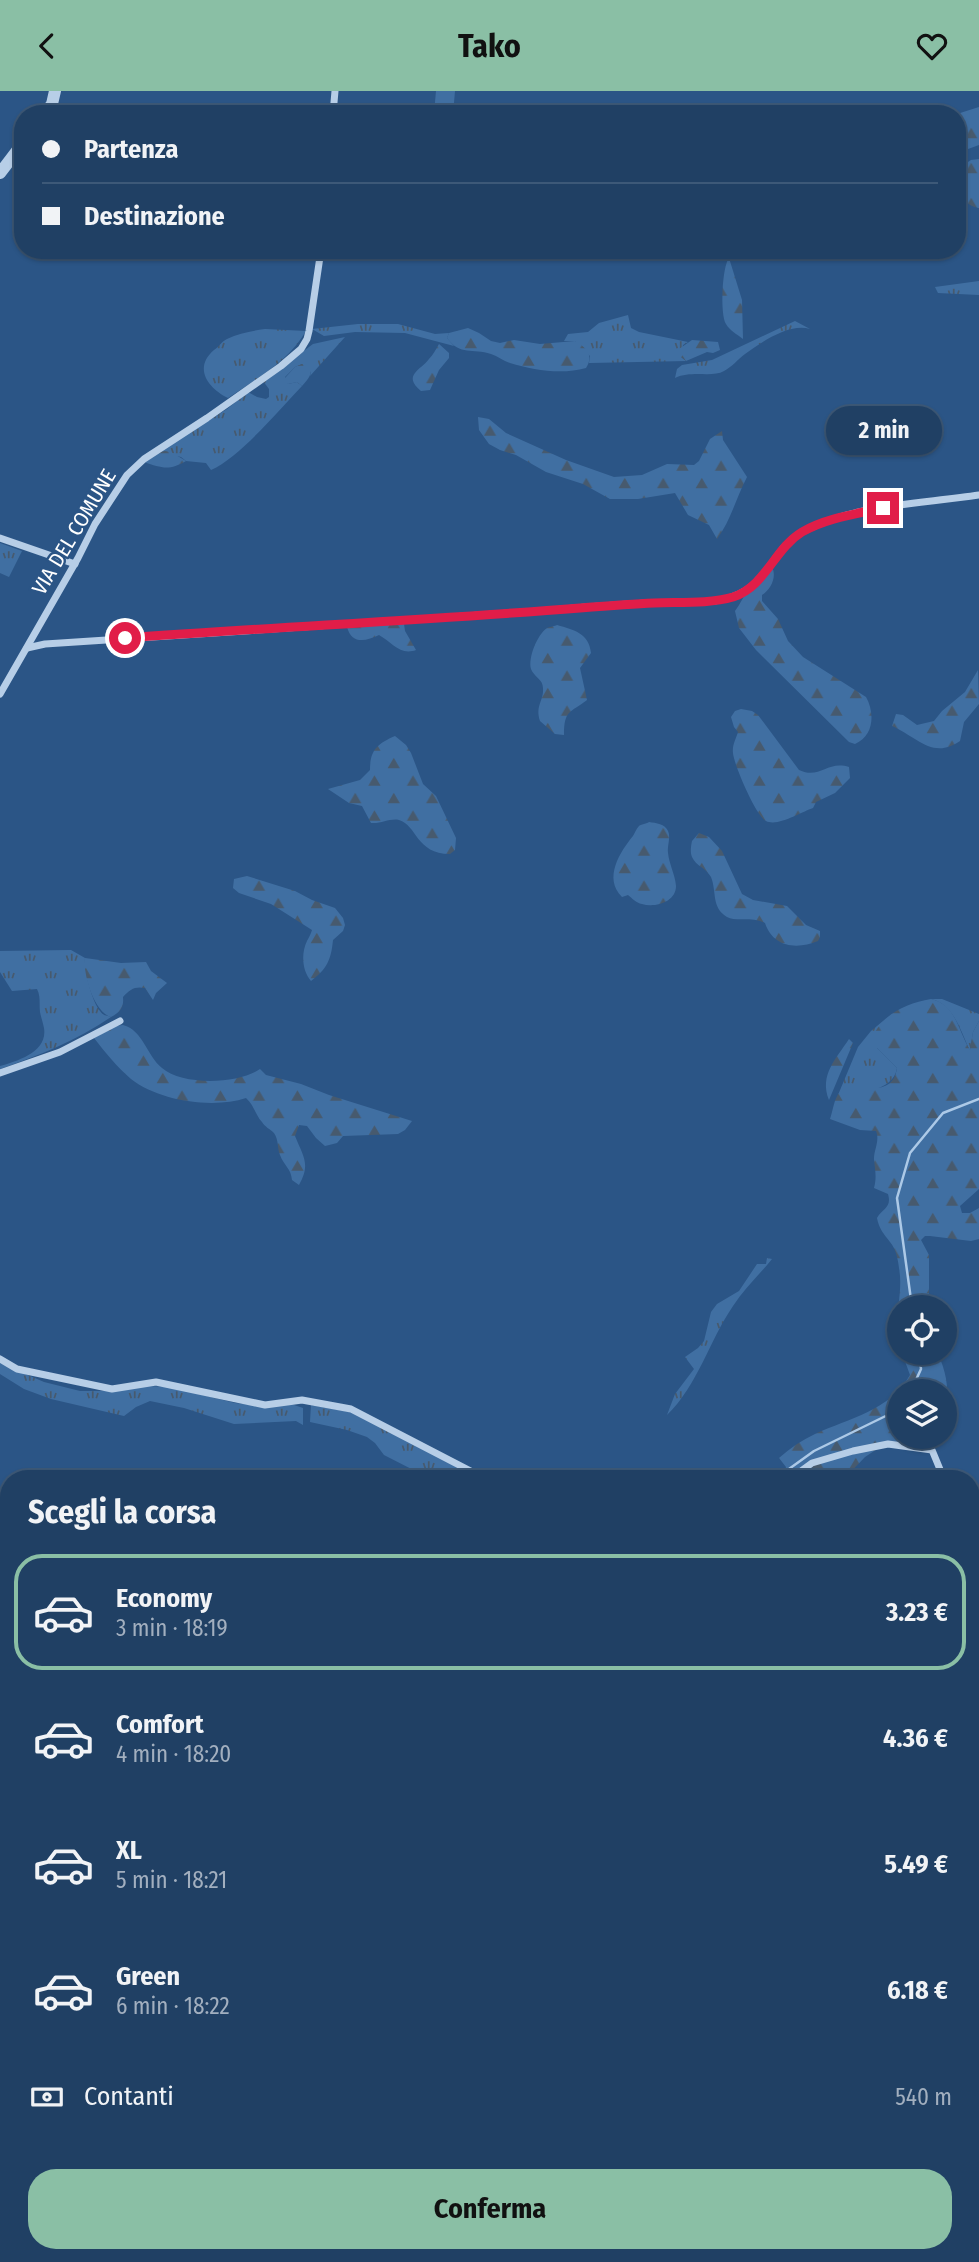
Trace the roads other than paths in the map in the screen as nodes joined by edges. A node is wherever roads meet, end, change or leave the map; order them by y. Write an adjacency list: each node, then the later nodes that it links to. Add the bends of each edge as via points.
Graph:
1 (14, 155): 2 (street)
2 (0, 173)
3 (320, 259): 6 (street, VIA DEL COMUNE, via 302,349 127,475)
4 (979, 495): 7 (street, via 837,518 801,533 746,591 718,600)
5 (0, 538): 6 (street)
6 (75, 564): 7 (street, VIA DEL COMUNE)
7 (27, 648): 8 (street, VIA DEL COMUNE)
8 (0, 694)
9 (120, 1021): 10 (street, via 60,1052)
10 (0, 1073)
11 (0, 1359): 12 (street, via 17,1369 112,1389 156,1383 265,1405 302,1400 351,1409)
12 (469, 1470)
13 (803, 1470): 14 (street, via 813,1463 888,1444 932,1450)
14 (940, 1470)

